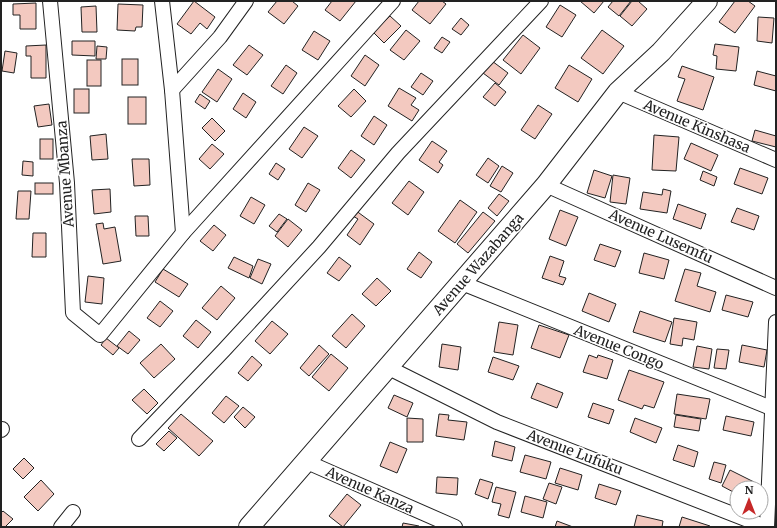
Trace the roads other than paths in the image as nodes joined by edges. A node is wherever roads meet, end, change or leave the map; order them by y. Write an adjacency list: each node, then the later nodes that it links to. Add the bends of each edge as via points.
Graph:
1 (50, 1): 11 (street, Avenue Mbanza, via 67,183 73,313 100,335)
2 (162, 1): 7 (street)
3 (246, 1): 7 (street, via 220,37)
4 (394, 1): 11 (street)
5 (541, 1): 17 (street, via 398,153 319,247)
6 (707, 1): 8 (main road, Avenue Wazabanga, via 661,52)
7 (172, 90): 11 (street)
8 (618, 92): 9 (street, Avenue Kinshasa); 10 (main road, Avenue Wazabanga)
9 (776, 160)
10 (546, 185): 12 (main road, Avenue Wazabanga); 13 (street, Avenue Lusemfu)
11 (184, 233)
12 (462, 283): 15 (main road, Avenue Wazabanga); 16 (street, Avenue Congo)
13 (776, 288)
14 (776, 322): 16 (street)
15 (388, 368): 18 (main road, Avenue Wazabanga); 23 (street, Avenue Lufuku, via 497,422)
16 (774, 409): 23 (street)
17 (139, 439)
18 (307, 462): 21 (main road, Avenue Wazabanga); 22 (street, Avenue Kanza)
19 (73, 512): 20 (street)
20 (60, 527)
21 (249, 527)
22 (455, 527)
23 (766, 527)

